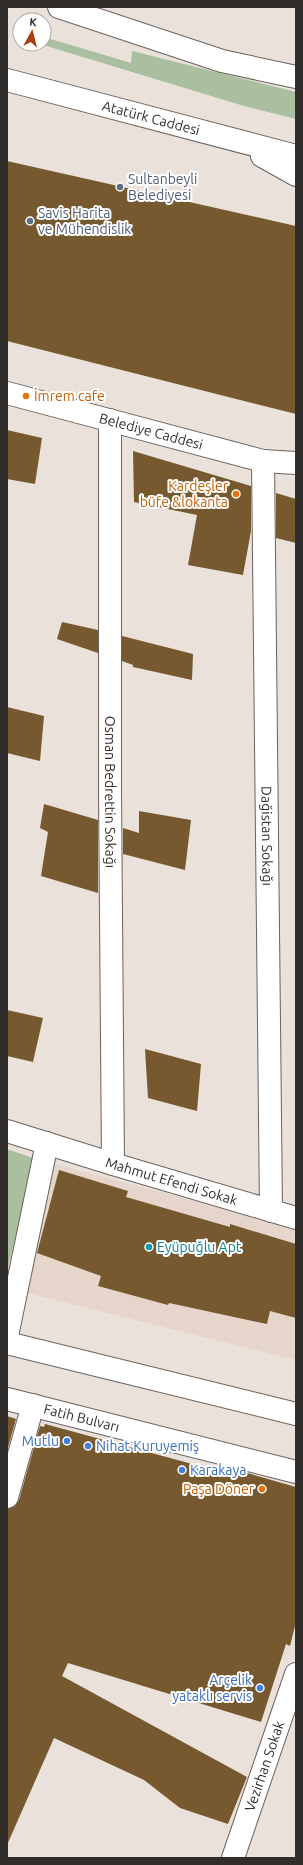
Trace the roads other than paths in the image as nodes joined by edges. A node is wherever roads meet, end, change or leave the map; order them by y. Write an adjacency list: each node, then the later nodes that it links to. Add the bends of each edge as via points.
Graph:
1 (60, 7): 2 (main road, via 222,60)
2 (296, 77)
3 (7, 80): 4 (main road, Atatürk Caddesi)
4 (232, 140): 5 (main road, Atatürk Caddesi); 6 (main road)
5 (296, 156)
6 (296, 175)
7 (7, 393): 8 (main road, Belediye Caddesi)
8 (110, 420): 9 (main road, Belediye Caddesi); 13 (main road, Osman Bedrettin Sokağı)
9 (263, 461): 10 (main road, Belediye Caddesi); 14 (main road, Dağistan Sokağı)
10 (296, 463)
11 (7, 1131): 12 (main road, Mahmut Efendi Sokak)
12 (47, 1143): 13 (main road, Mahmut Efendi Sokak); 16 (main road)
13 (113, 1164): 14 (main road, Mahmut Efendi Sokak)
14 (271, 1211): 15 (main road, Mahmut Efendi Sokak)
15 (296, 1218)
16 (7, 1336)
17 (7, 1343): 20 (main road)
18 (7, 1399): 19 (main road, Fatih Bulvarı)
19 (33, 1405): 21 (main road, Fatih Bulvarı); 22 (main road)
20 (296, 1414)
21 (296, 1472)
22 (7, 1497)
23 (296, 1674): 24 (main road, Vezirhan Sokak)
24 (233, 1858)

